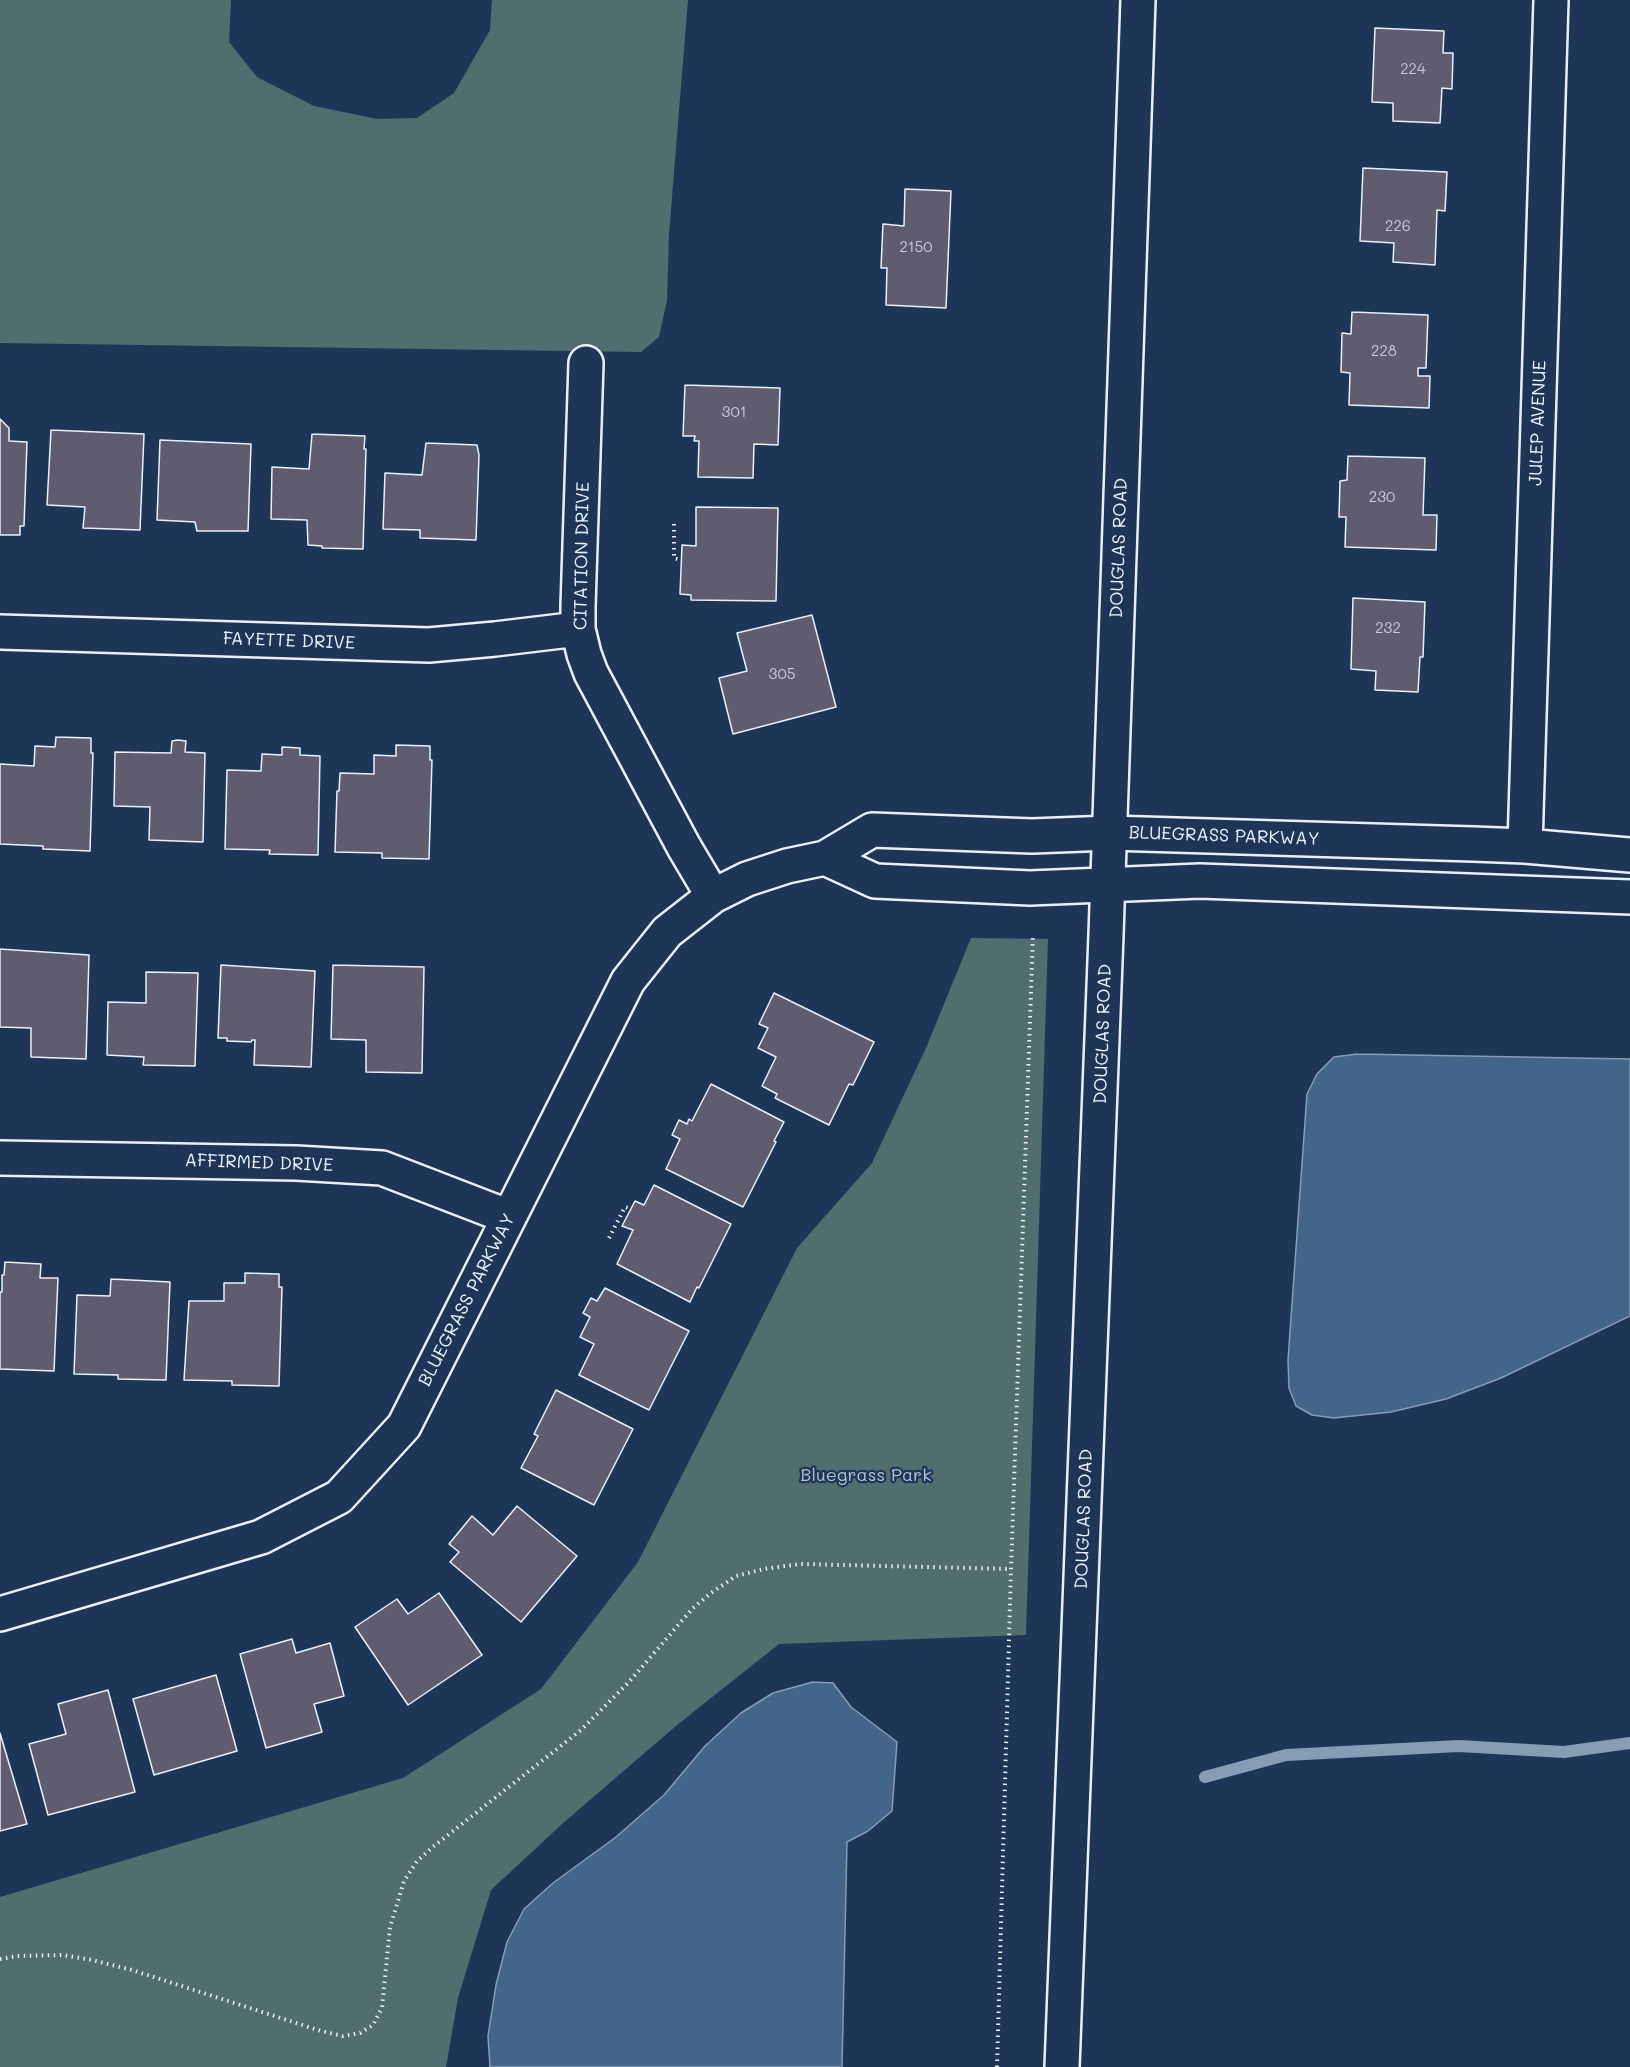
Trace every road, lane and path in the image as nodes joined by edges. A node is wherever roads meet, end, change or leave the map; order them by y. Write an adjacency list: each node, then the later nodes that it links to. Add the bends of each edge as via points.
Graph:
1 (1138, 0): 8 (street, DOUGLAS ROAD)
2 (1551, 0): 9 (street, JULEP AVENUE)
3 (586, 363): 6 (street, CITATION DRIVE)
4 (674, 524): 5 (path, via 674,558)
5 (681, 560)
6 (578, 629): 7 (street, FAYETTE DRIVE, via 429,645); 13 (street, CITATION DRIVE, via 591,673)
7 (0, 632)
8 (1110, 832): 9 (street, BLUEGRASS PARKWAY); 11 (street, BLUEGRASS PARKWAY, via 1032,836 872,830); 12 (street, DOUGLAS ROAD)
9 (1525, 846): 10 (street, BLUEGRASS PARKWAY)
10 (1630, 855)
11 (825, 858): 12 (street, via 875,881 1030,888); 13 (street, BLUEGRASS PARKWAY, via 747,879)
12 (1108, 885): 14 (street, via 1200,880); 24 (street, DOUGLAS ROAD)
13 (714, 896): 18 (street, BLUEGRASS PARKWAY, via 667,932 628,981)
14 (1630, 897)
15 (1033, 934): 20 (path)
16 (0, 1158): 18 (street, AFFIRMED DRIVE, via 382,1168)
17 (631, 1209): 19 (path, via 625,1207)
18 (509, 1217): 21 (street, BLUEGRASS PARKWAY, via 404,1426 339,1497 261,1537)
19 (609, 1238)
20 (1011, 1569): 22 (path, via 800,1564 736,1576 711,1593 581,1730 417,1862 404,1881 390,1927 382,2008 373,2025 360,2033 343,2036 321,2031 92,1960 63,1955); 23 (path)
21 (0, 1614)
22 (0, 1959)
23 (997, 2067)
24 (1062, 2067)

